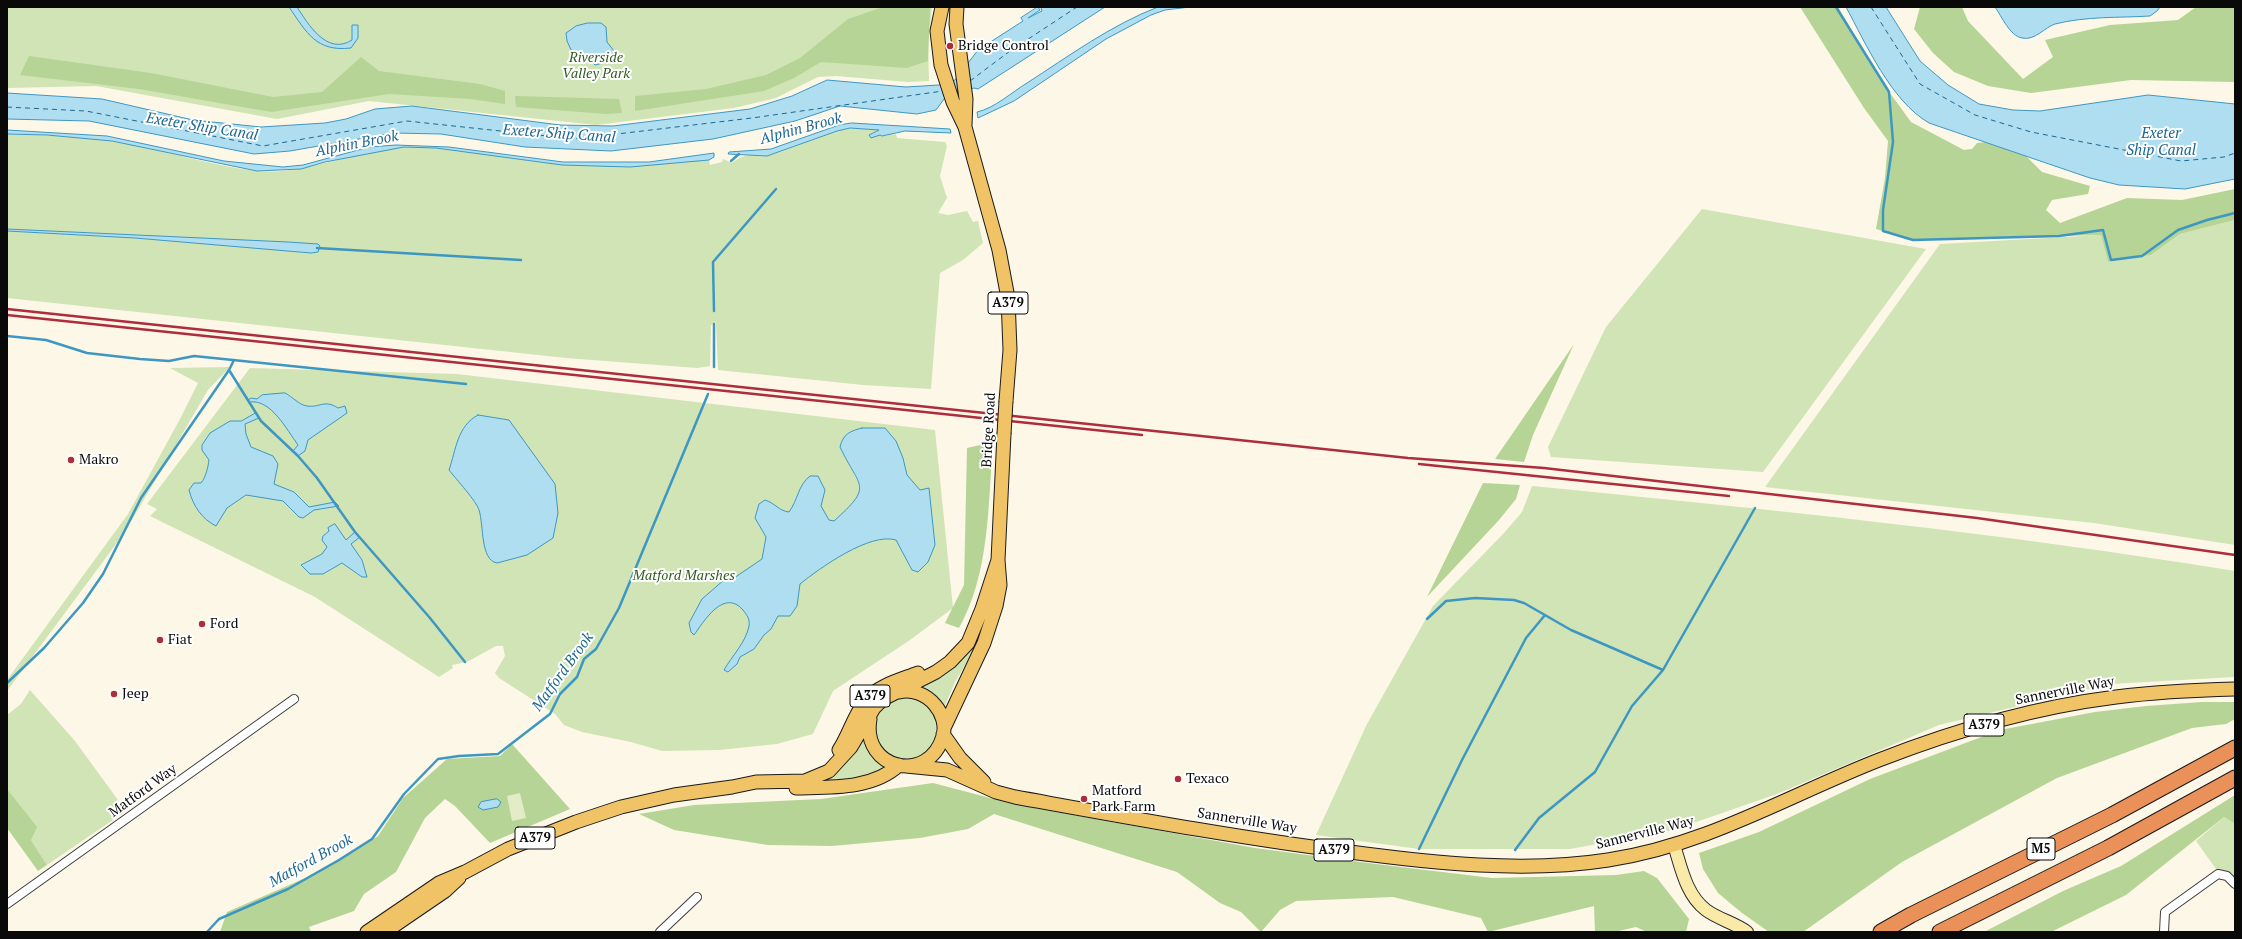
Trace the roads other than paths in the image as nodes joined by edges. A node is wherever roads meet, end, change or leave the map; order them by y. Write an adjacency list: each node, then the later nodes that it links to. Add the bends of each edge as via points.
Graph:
1 (942, 7): 3 (main road, Bridge Road / A379, via 938,36 944,75)
2 (957, 7): 3 (main road, Bridge Road / A379, via 965,93)
3 (965, 127): 4 (main road, Bridge Road / A379, bridge, via 999,250 1008,298 1010,350)
4 (998, 560): 5 (main road, A379); 10 (main road, Bridge Road / A379, via 1000,585 990,629)
5 (974, 626): 7 (main road, A379, via 968,643 950,662 927,677); 14 (main road, A379, via 954,651 938,663 871,694 859,711 845,742 828,764 806,776)
6 (2235, 689): 17 (main road, Sannerville Way / A379, via 2116,696 2001,720 1879,760 1754,816)
7 (893, 693): 9 (main road, A379, via 874,708); 10 (main road, A379, via 912,691 927,697 938,708)
8 (294, 699): 21 (street, Matford Way)
9 (870, 717): 12 (main road, A379, via 868,728 873,746 883,758); 14 (main road, A379, via 851,747 829,771 805,781)
10 (944, 731): 12 (main road, A379, via 938,748 929,758 921,763); 16 (main road, Sannerville Way / A379, via 960,758)
11 (2235, 748): 26 (highway, M5)
12 (902, 766): 15 (main road, A379, via 880,778 857,784 757,790); 16 (main road, Sannerville Way / A379, via 948,770)
13 (2235, 778): 27 (highway, M5, via 2108,848)
14 (784, 780): 15 (main road, A379)
15 (732, 787): 18 (main road, A379, via 674,795 604,812 515,846)
16 (996, 792): 17 (main road, Sannerville Way / A379, via 1097,812 1430,863 1495,866 1572,864 1609,860)
17 (1674, 845): 25 (street, via 1687,884 1695,899 1707,911)
18 (465, 872): 22 (main road, A379, via 439,883); 23 (main road, A379, via 445,891)
19 (2235, 884): 28 (street, via 2227,876 2218,874 2197,888 2165,912)
20 (697, 897): 24 (street)
21 (7, 904)
22 (368, 932)
23 (385, 932)
24 (660, 932)
25 (1747, 932)
26 (1881, 932)
27 (1940, 932)
28 (2164, 932)

